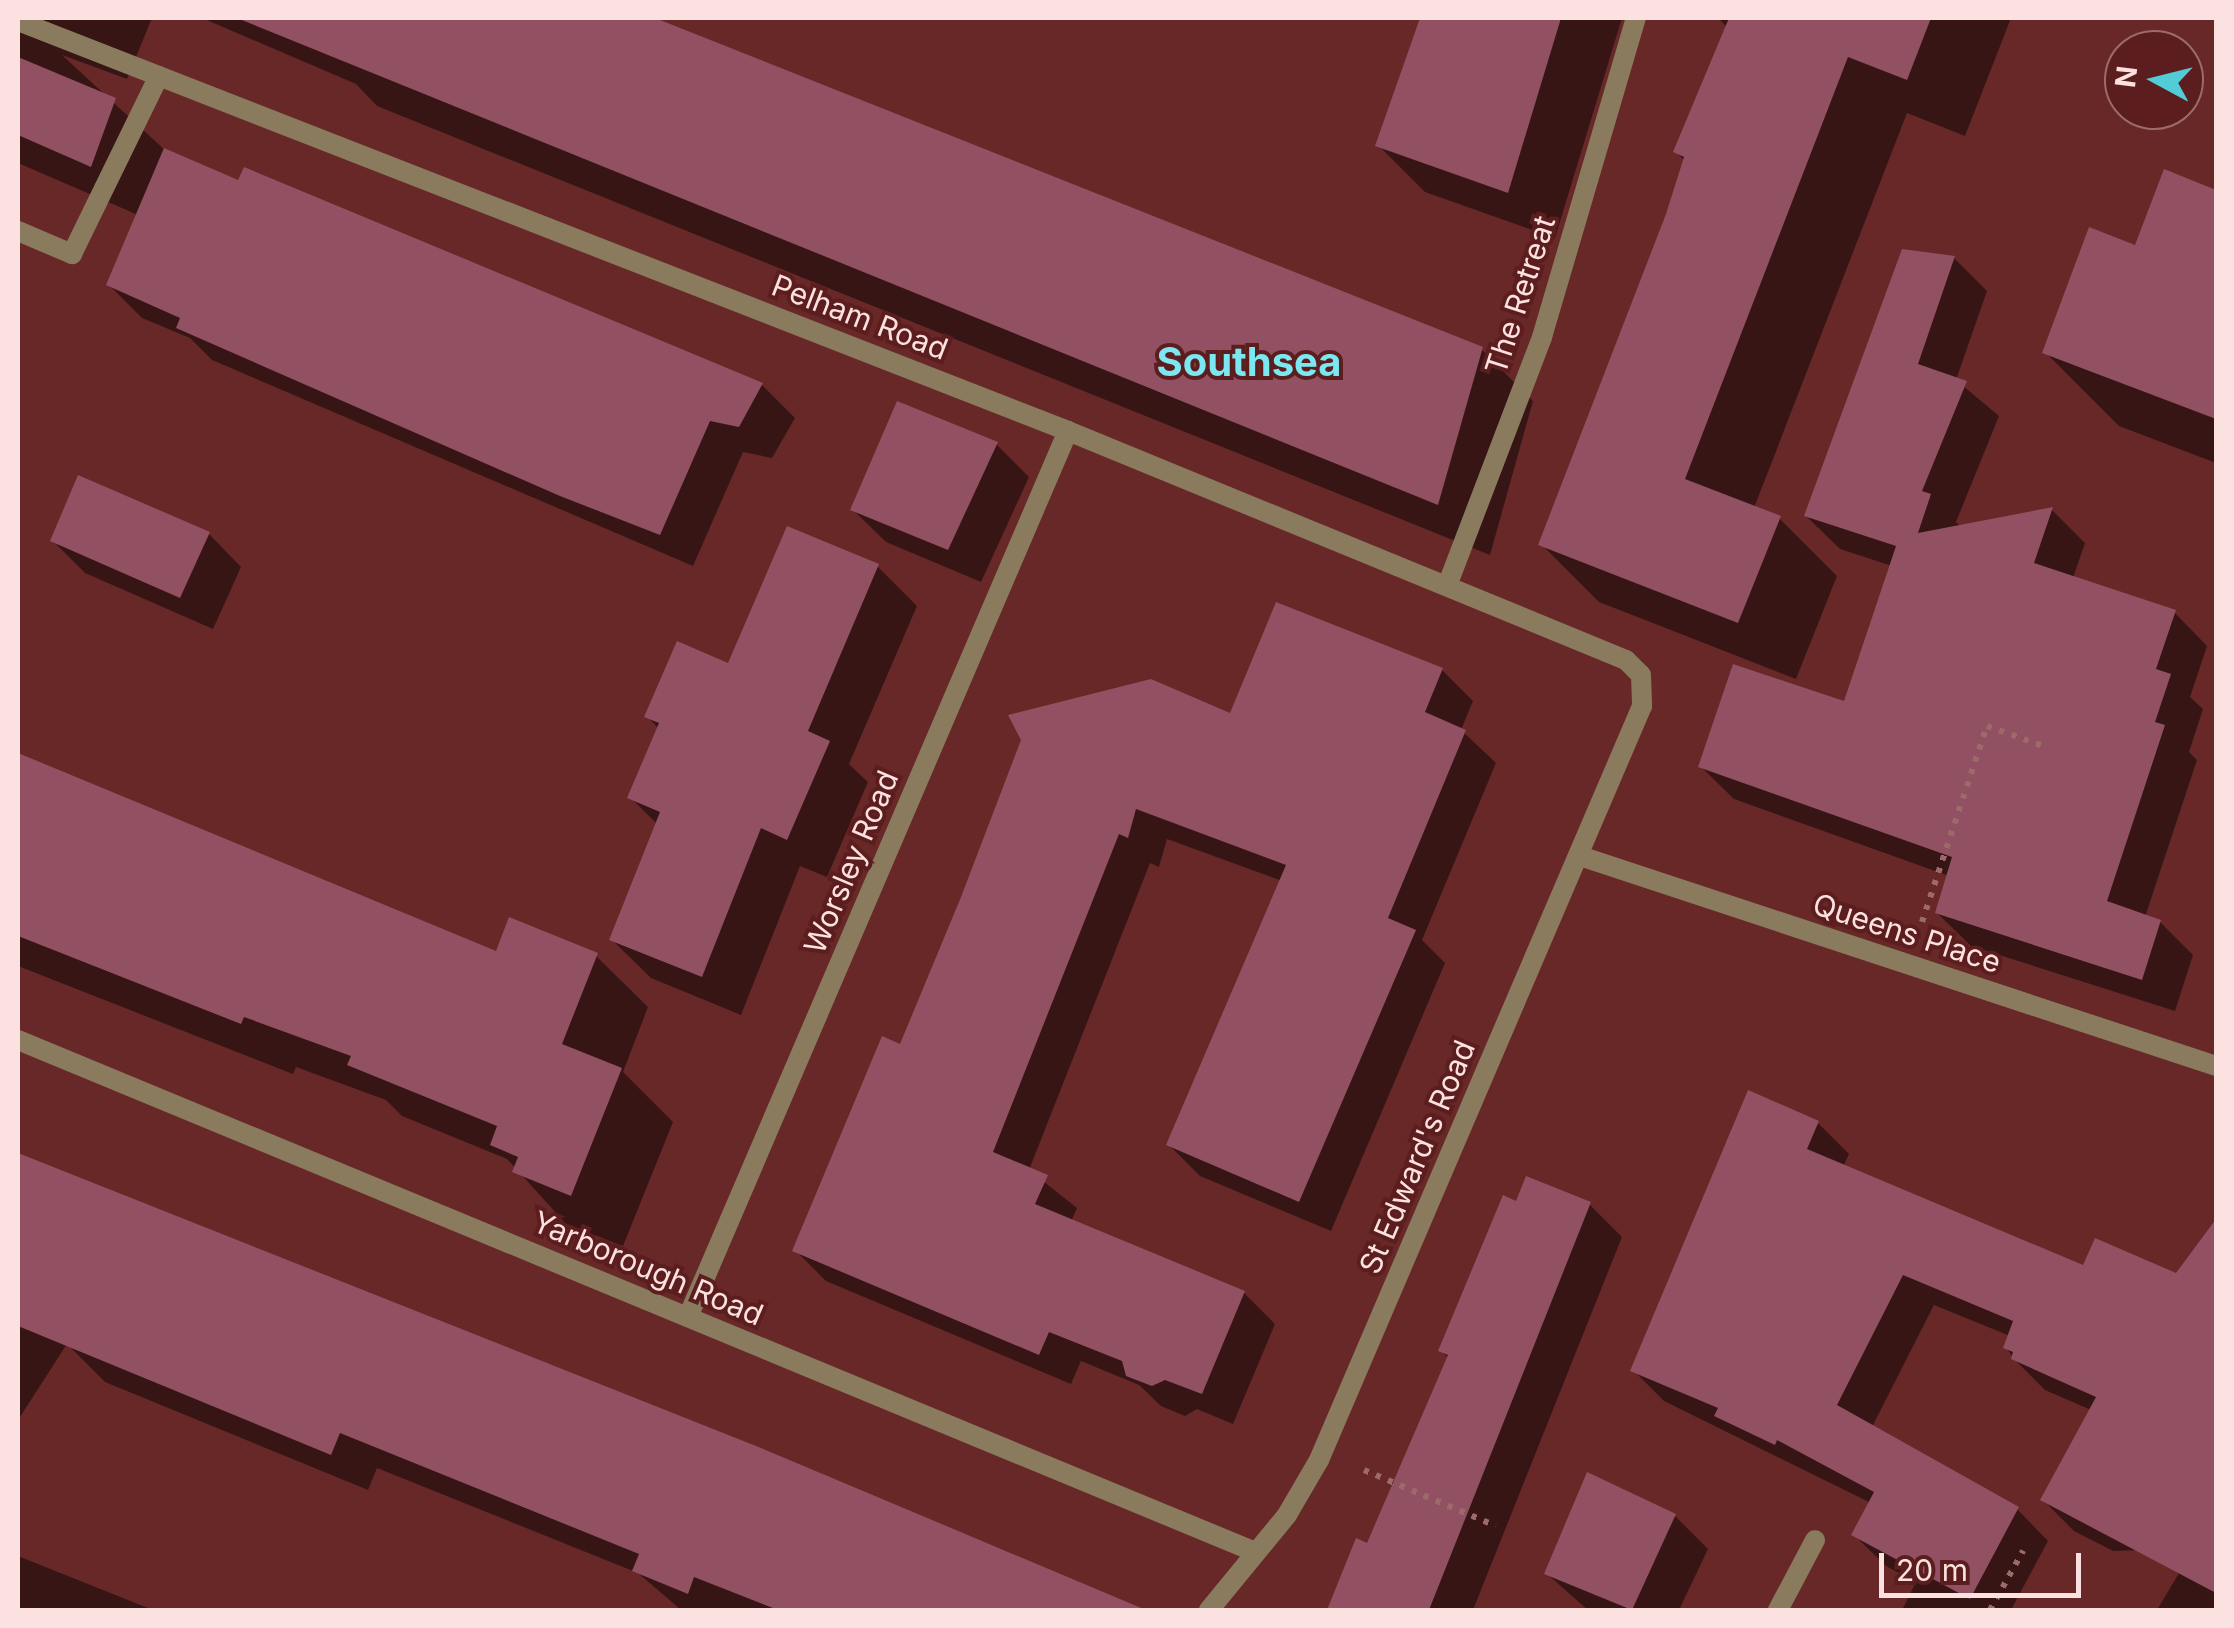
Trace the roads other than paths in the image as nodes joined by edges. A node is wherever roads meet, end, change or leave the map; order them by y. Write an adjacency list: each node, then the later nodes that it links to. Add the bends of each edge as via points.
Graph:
1 (1636, 18): 6 (street, The Retreat, via 1542,337)
2 (18, 21): 3 (street, Pelham Road)
3 (159, 76): 4 (street, via 72,254); 5 (street, Pelham Road)
4 (18, 232)
5 (1068, 431): 6 (street, Pelham Road); 11 (street, Worsley Road)
6 (1446, 586): 7 (street, Pelham Road, via 1626,660 1646,689)
7 (1642, 706): 8 (street, St Edward's Road)
8 (1580, 856): 10 (street, Queens Place); 13 (street, St Edward's Road, via 1322,1453 1287,1515)
9 (18, 1040): 11 (street, Yarborough Road)
10 (2216, 1066)
11 (688, 1318): 13 (street, Yarborough Road)
12 (1816, 1540): 15 (street)
13 (1255, 1552): 14 (street, St Edward's Road)
14 (1209, 1610)
15 (1778, 1610)

